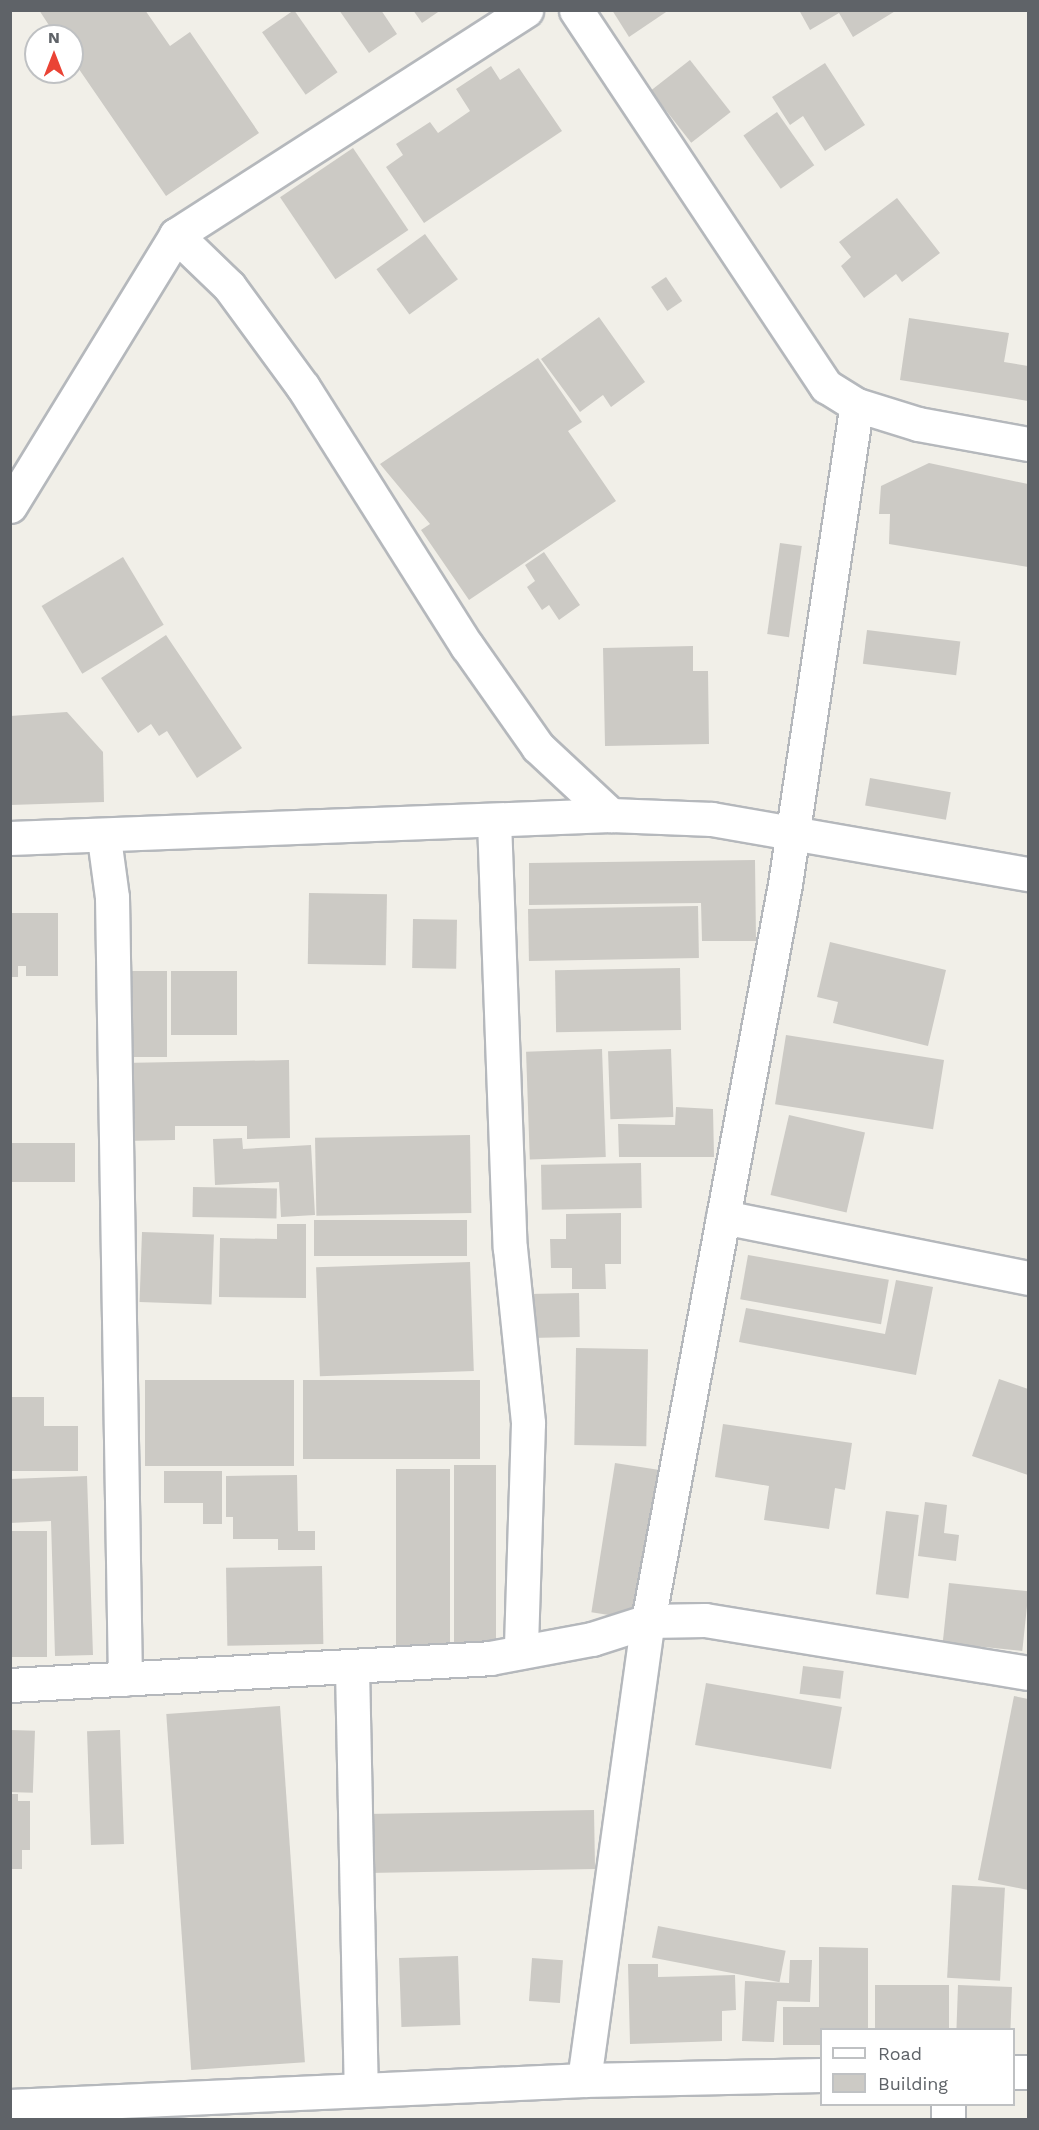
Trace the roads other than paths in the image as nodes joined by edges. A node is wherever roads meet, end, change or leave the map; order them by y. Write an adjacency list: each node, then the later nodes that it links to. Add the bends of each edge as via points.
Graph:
1 (526, 10): 3 (street)
2 (576, 10): 4 (street, via 817,376)
3 (176, 236): 6 (street); 7 (street, via 229,286 303,387 467,646 538,747)
4 (857, 405): 5 (street, via 918,423); 9 (street)
5 (1029, 444)
6 (10, 506)
7 (611, 815): 8 (street); 9 (street, via 712,819)
8 (494, 821): 10 (street); 16 (street, via 510,1248 528,1423)
9 (791, 836): 12 (street); 13 (street)
10 (104, 837): 11 (street); 19 (street, via 112,909)
11 (10, 838)
12 (1029, 873)
13 (723, 1217): 14 (street); 15 (street)
14 (1029, 1278)
15 (648, 1621): 16 (street, via 592,1639); 18 (street, via 705,1620); 22 (street)
16 (521, 1652): 17 (street)
17 (352, 1668): 19 (street); 23 (street)
18 (1029, 1673)
19 (125, 1679): 20 (street)
20 (10, 1685)
21 (820, 2075): 22 (street)
22 (584, 2079): 23 (street)
23 (361, 2090): 24 (street)
24 (10, 2106)

